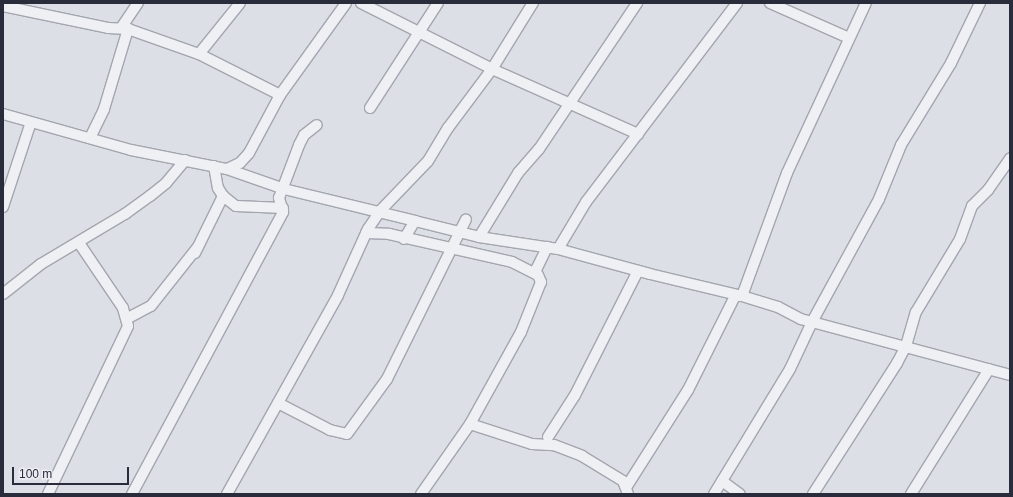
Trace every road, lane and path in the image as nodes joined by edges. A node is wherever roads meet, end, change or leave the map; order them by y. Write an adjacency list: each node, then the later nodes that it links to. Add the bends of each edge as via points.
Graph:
1 (138, 3): 14 (street)
2 (240, 3): 17 (street)
3 (346, 3): 19 (street)
4 (361, 3): 15 (street)
5 (438, 3): 15 (street)
6 (533, 3): 18 (street)
7 (637, 3): 20 (street)
8 (737, 3): 25 (street)
9 (770, 3): 16 (street)
10 (866, 3): 16 (street)
11 (980, 3): 54 (street, via 951,63 901,144 880,199)
12 (3, 6): 13 (street)
13 (27, 6): 14 (street, via 108,28)
14 (124, 29): 17 (street); 26 (street, via 104,108)
15 (418, 32): 18 (street); 21 (street)
16 (849, 38): 52 (street, via 787,173)
17 (200, 54): 19 (street)
18 (492, 69): 20 (street); 36 (street, via 448,128 428,161)
19 (280, 94): 30 (street, via 249,154 240,163)
20 (571, 103): 25 (street); 41 (street, via 539,149 518,173)
21 (370, 108)
22 (3, 114): 23 (street)
23 (31, 122): 26 (street); 33 (street)
24 (317, 125): 31 (street, via 302,140)
25 (638, 134): 46 (street, via 586,202)
26 (90, 138): 28 (street, via 131,150)
27 (1010, 158): 55 (street, via 988,190 972,206 960,239 916,312)
28 (184, 160): 29 (street); 43 (street, via 166,182 150,196)
29 (214, 166): 30 (street); 32 (street, via 218,188)
30 (228, 169): 31 (street)
31 (281, 193): 34 (street); 35 (street); 36 (street)
32 (223, 196): 34 (street, via 236,206); 45 (street)
33 (3, 207)
34 (273, 207): 35 (street)
35 (283, 208): 65 (street, via 230,313)
36 (380, 211): 38 (street); 40 (street)
37 (466, 219): 47 (street); 56 (street); 59 (street, via 386,379 347,434 330,430)
38 (415, 221): 39 (street); 42 (street)
39 (458, 232): 41 (street); 47 (street)
40 (366, 233): 42 (street, via 388,234); 59 (street, via 338,295)
41 (479, 237): 44 (street)
42 (404, 239): 47 (street)
43 (79, 243): 51 (street, via 41,264); 53 (street)
44 (547, 247): 46 (street); 50 (street)
45 (198, 248): 48 (street); 53 (street, via 151,306)
46 (558, 248): 49 (street)
47 (452, 249): 50 (street, via 512,262)
48 (189, 265)
49 (638, 271): 52 (street); 61 (street, via 575,395)
50 (535, 272): 60 (street, via 540,282 521,332)
51 (3, 294)
52 (742, 296): 54 (street); 63 (street, via 735,296 688,390)
53 (128, 318): 64 (street, via 126,334)
54 (812, 322): 55 (street); 62 (street, via 790,369)
55 (906, 346): 57 (street); 70 (street, via 884,386)
56 (405, 350)
57 (989, 369): 58 (street); 71 (street)
58 (1010, 375)
59 (278, 403): 66 (street)
60 (470, 424): 63 (street, via 532,444 563,448 582,456 623,481); 67 (street)
61 (548, 437)
62 (722, 480): 68 (street); 69 (street)
63 (627, 490)
64 (48, 494)
65 (132, 494)
66 (227, 494)
67 (421, 494)
68 (714, 494)
69 (740, 494)
70 (814, 494)
71 (910, 494)

